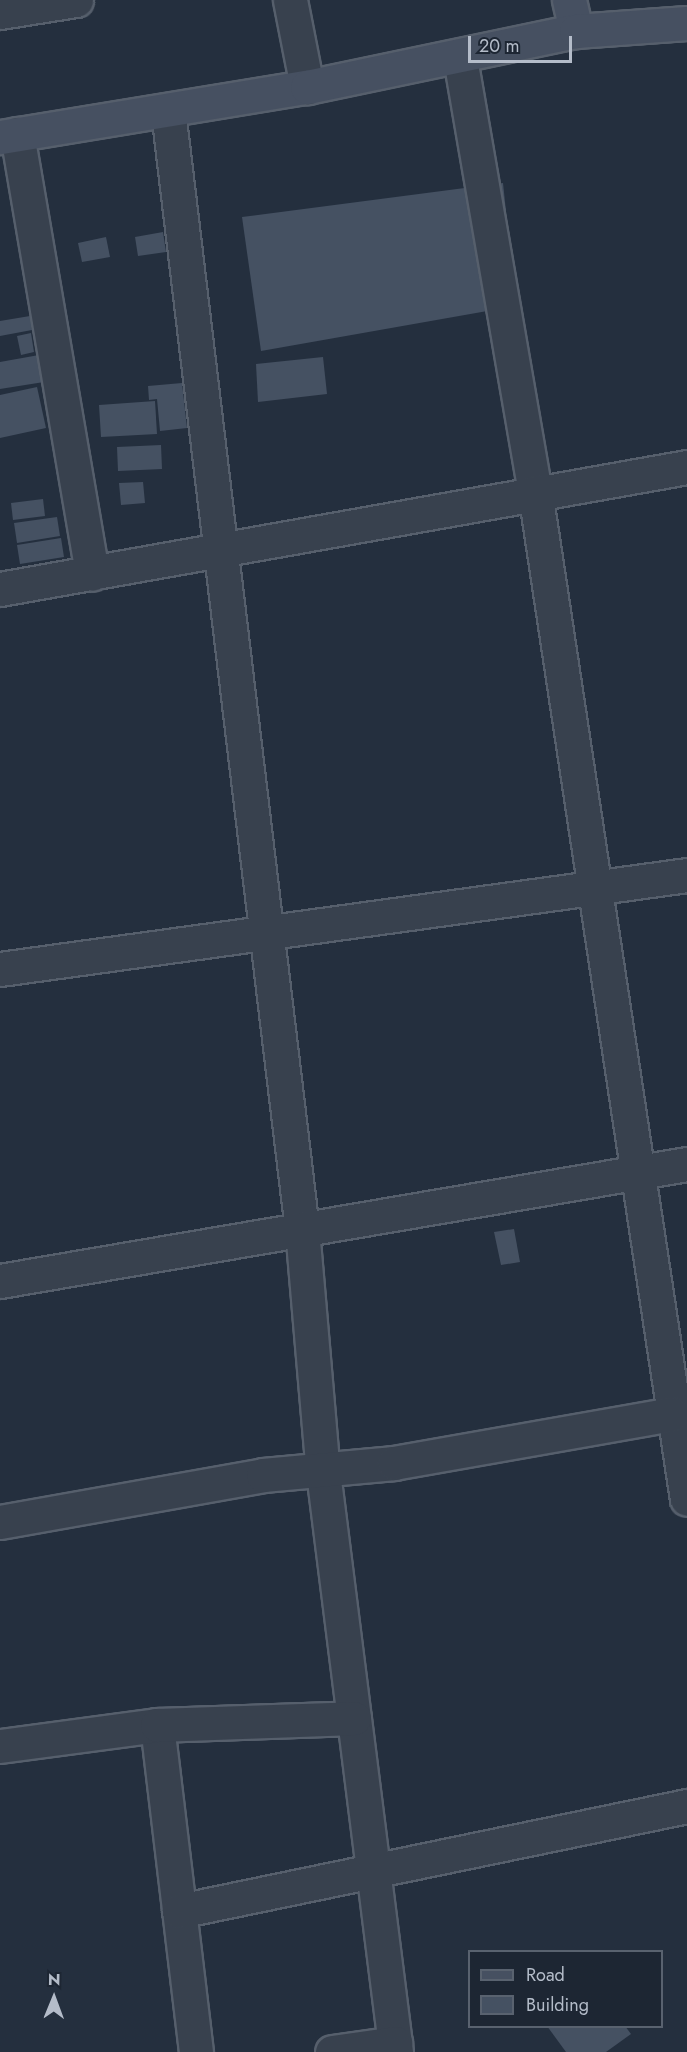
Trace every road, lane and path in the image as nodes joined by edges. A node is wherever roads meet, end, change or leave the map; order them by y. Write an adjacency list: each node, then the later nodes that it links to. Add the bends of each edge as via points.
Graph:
1 (76, 0): 3 (street)
2 (290, 0): 8 (street)
3 (0, 12)
4 (620, 13): 5 (street); 6 (street)
5 (572, 16): 7 (street)
6 (687, 23)
7 (460, 58): 8 (street); 12 (street)
8 (307, 87): 9 (street)
9 (168, 111): 10 (street); 13 (street)
10 (9, 136): 14 (street)
11 (687, 467): 12 (street)
12 (535, 492): 13 (street); 17 (street)
13 (224, 547): 14 (street); 18 (street)
14 (92, 574): 15 (street)
15 (0, 589)
16 (687, 875): 17 (street)
17 (595, 888): 18 (street); 21 (street)
18 (267, 933): 19 (street); 22 (street)
19 (0, 969)
20 (687, 1164): 21 (street)
21 (636, 1173): 22 (street); 24 (street)
22 (302, 1229): 23 (street); 26 (street)
23 (0, 1281)
24 (676, 1355): 25 (street)
25 (673, 1414): 26 (street); 27 (street)
26 (323, 1472): 28 (street, via 263,1475); 29 (street)
27 (687, 1499)
28 (0, 1522)
29 (354, 1718): 30 (street); 33 (street)
30 (157, 1725): 31 (street); 34 (street)
31 (0, 1746)
32 (687, 1806): 33 (street)
33 (373, 1874): 34 (street); 35 (street)
34 (179, 1911): 36 (street)
35 (395, 2048): 37 (street)
36 (196, 2052)
37 (332, 2052)

